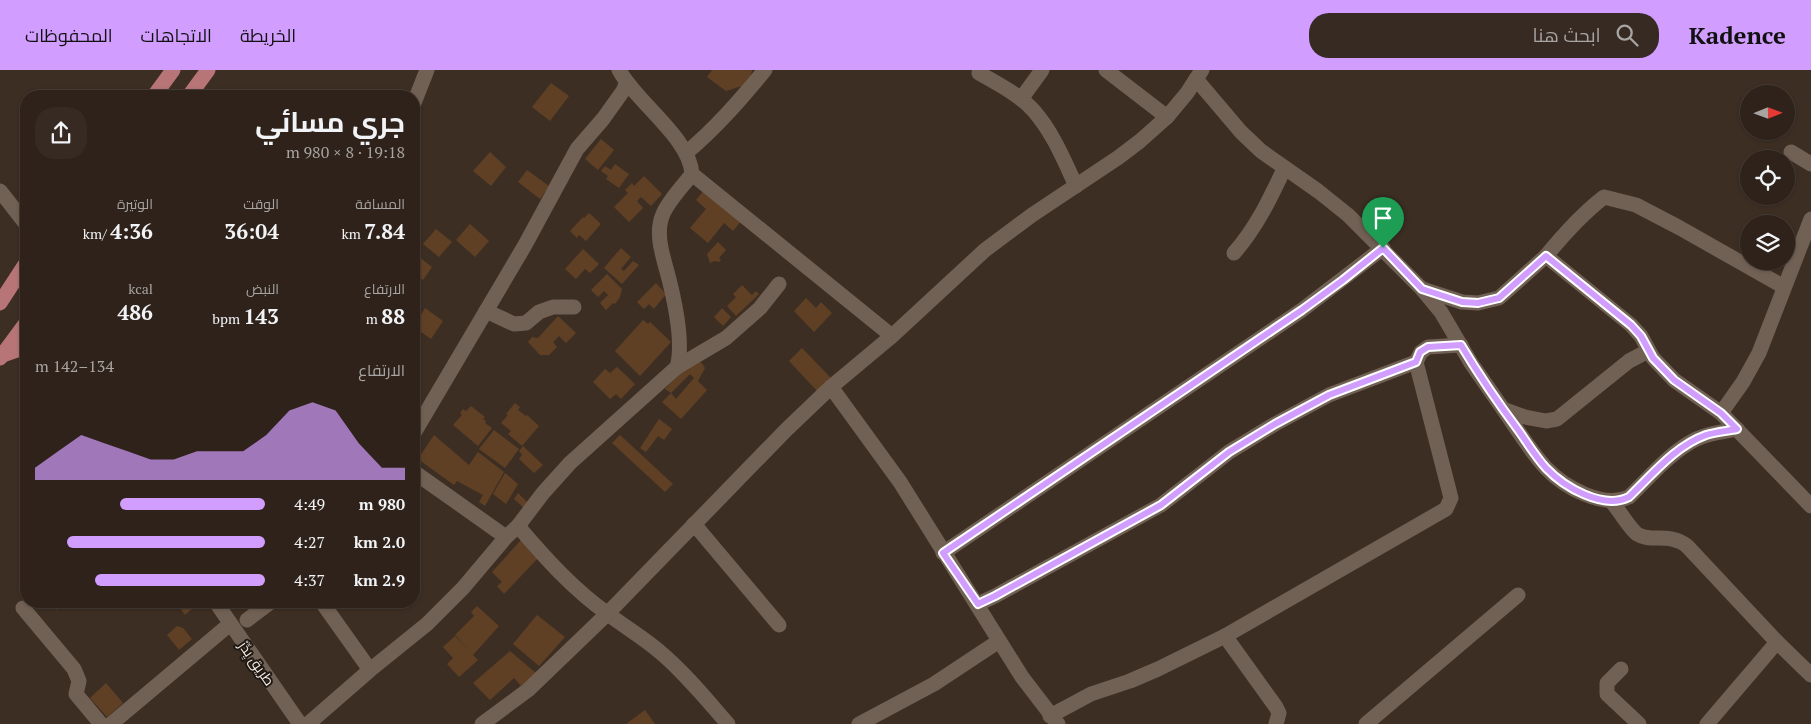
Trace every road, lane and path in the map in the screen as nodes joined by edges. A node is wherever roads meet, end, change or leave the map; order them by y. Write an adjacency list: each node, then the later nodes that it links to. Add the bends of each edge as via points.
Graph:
1 (173, 70): 10 (main road)
2 (208, 70): 11 (main road)
3 (427, 70): 12 (street)
4 (765, 70): 15 (street, via 718,124)
5 (1042, 70): 13 (street)
6 (1106, 70): 14 (street)
7 (980, 73): 13 (street)
8 (1199, 75): 14 (street); 18 (street, via 1241,132)
9 (623, 76): 15 (street); 33 (street, via 623,91 577,149)
10 (158, 90)
11 (193, 90)
12 (419, 90)
13 (1021, 99): 20 (street, via 1058,145)
14 (1167, 117): 20 (street, via 1119,157)
15 (686, 153): 19 (street)
16 (1795, 154): 17 (street)
17 (1811, 164)
18 (1284, 169): 24 (street, via 1318,191); 25 (street, via 1247,239)
19 (692, 174): 35 (street); 41 (street, via 660,222 662,253 676,321)
20 (1076, 186): 35 (street, via 985,250)
21 (0, 191): 22 (street)
22 (20, 215)
23 (1811, 219): 29 (street)
24 (1383, 248): 30 (street); 53 (street, via 1302,310)
25 (1234, 253)
26 (1546, 256): 29 (street, via 1567,230 1604,197 1636,205); 30 (street, via 1499,298 1492,300 1462,302); 38 (street, via 1631,325)
27 (20, 276): 31 (main road)
28 (779, 284): 41 (street, via 760,308 726,338)
29 (1784, 286): 44 (street, via 1759,353)
30 (1422, 289): 36 (street)
31 (0, 303)
32 (574, 307): 33 (street, via 553,307 539,312 526,324 514,324)
33 (486, 310): 45 (street)
34 (20, 331): 39 (main road)
35 (892, 336): 42 (street)
36 (1461, 345): 40 (street, via 1428,347 1420,352); 43 (street)
37 (20, 349): 39 (main road)
38 (1648, 351): 43 (street, via 1629,361 1557,419 1546,421); 44 (street, via 1674,380)
39 (1, 356)
40 (1416, 362): 55 (street, via 1329,395 1275,424 1229,452 1161,505); 64 (street, via 1451,498 1446,509)
41 (677, 367): 51 (street, via 570,463)
42 (831, 387): 50 (street); 53 (street, via 900,482)
43 (1503, 409): 48 (street, via 1547,469 1580,492)
44 (1721, 413): 46 (street)
45 (420, 423)
46 (1737, 429): 48 (street, via 1707,435 1689,443 1629,497); 49 (street)
47 (420, 476): 52 (street)
48 (1612, 502): 66 (street, via 1636,534 1680,540)
49 (1811, 506)
50 (694, 524): 60 (street); 63 (street)
51 (518, 526): 52 (street); 60 (street, via 559,572)
52 (506, 537): 68 (street, via 464,588 427,624)
53 (943, 553): 55 (street)
54 (1518, 595): 79 (street)
55 (978, 604): 65 (street)
56 (23, 608): 71 (street, via 74,669 78,681 76,694)
57 (220, 608): 62 (street, طريق يِدِّرْ)
58 (263, 608): 61 (street)
59 (326, 608): 68 (street)
60 (607, 614): 75 (street, via 528,690); 76 (street, via 662,654)
61 (247, 620)
62 (230, 624): 72 (street); 73 (street, طريق يِدِّرْ)
63 (779, 625)
64 (1225, 636): 70 (street, via 1158,669 1090,694); 78 (street, via 1276,706 1279,712)
65 (999, 641): 70 (street); 77 (street, via 934,684)
66 (1776, 642): 69 (street); 81 (street)
67 (1621, 669): 80 (street, via 1607,683 1607,694)
68 (370, 670): 74 (street)
69 (1811, 675)
70 (1054, 720)
71 (101, 724)
72 (111, 724)
73 (300, 724)
74 (308, 724)
75 (482, 724)
76 (728, 724)
77 (859, 724)
78 (1276, 724)
79 (1366, 724)
80 (1639, 724)
81 (1707, 724)

